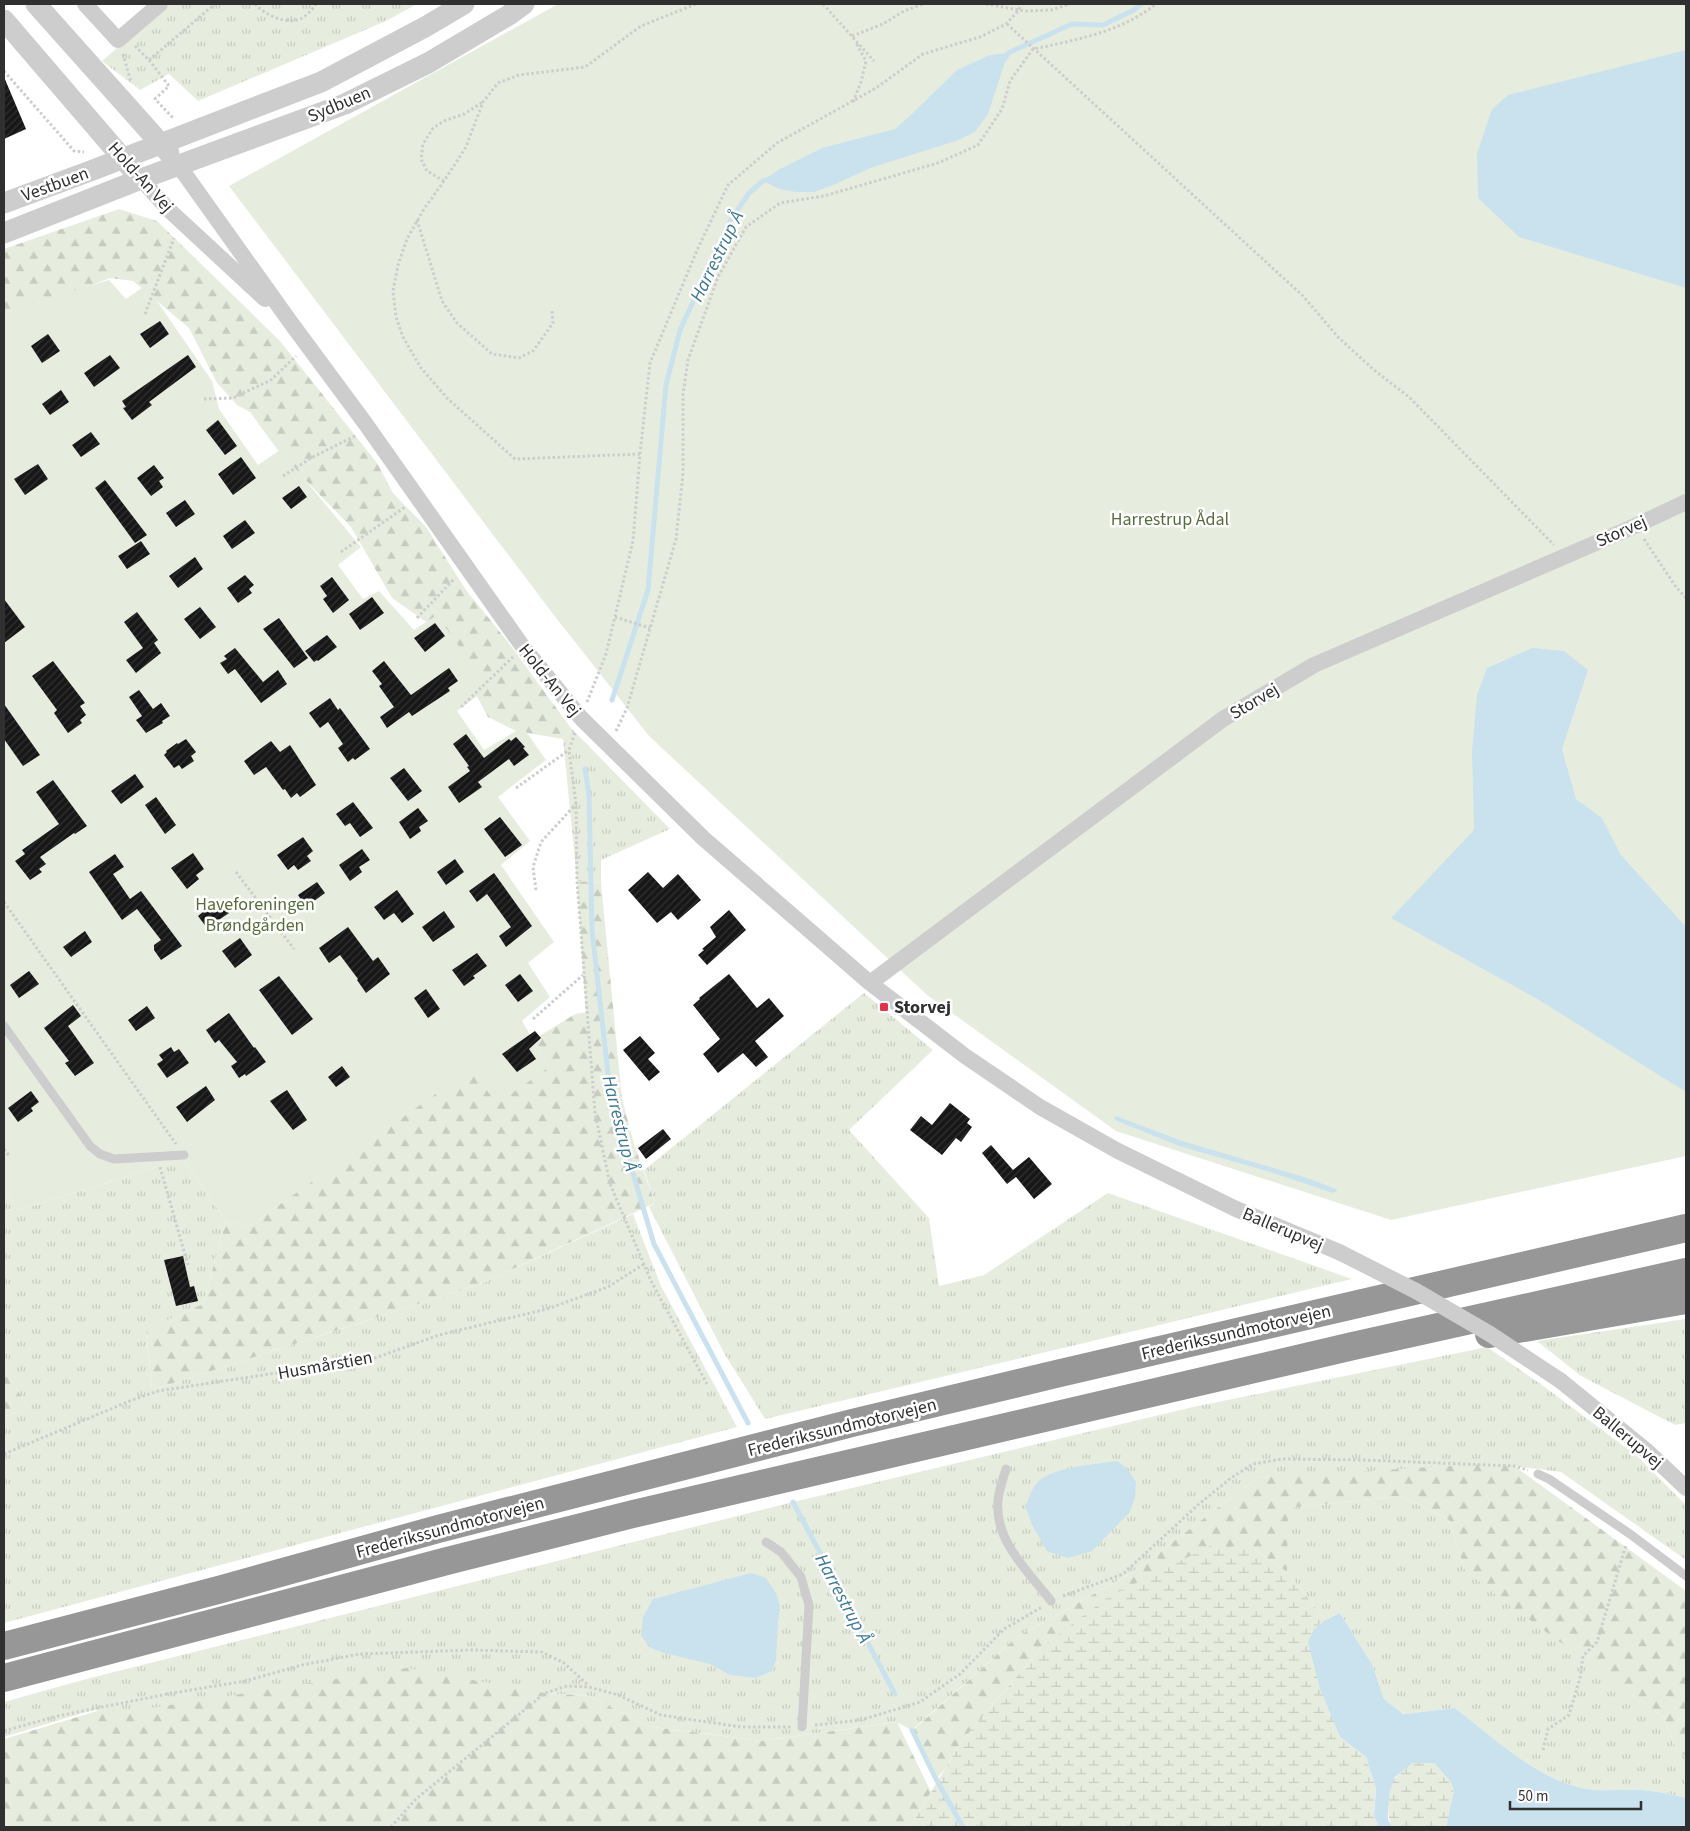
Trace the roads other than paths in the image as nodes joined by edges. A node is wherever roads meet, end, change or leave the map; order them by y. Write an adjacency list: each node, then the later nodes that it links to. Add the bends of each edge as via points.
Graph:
1 (36, 4): 7 (street, Hold-An Vej)
2 (85, 4): 3 (street, via 118,40)
3 (160, 4)
4 (464, 4): 7 (street, Sydbuen, via 321,82)
5 (524, 4): 9 (street, Sydbuen, via 428,62 345,104)
6 (4, 20): 8 (street, Hold-An Vej)
7 (161, 144): 8 (street, Vestbuen); 9 (street, Hold-An Vej)
8 (124, 158): 10 (street, Hold-An Vej); 11 (street, Vestbuen)
9 (179, 166): 10 (street, Sydbuen); 13 (street, Hold-An Vej)
10 (141, 179): 12 (street, Vestbuen); 13 (street, Hold-An Vej, via 181,221)
11 (4, 203)
12 (4, 233)
13 (291, 323): 15 (street, Hold-An Vej, via 523,647 581,718 703,838)
14 (1686, 502): 15 (street, Storvej, via 1314,665 1222,719)
15 (870, 983): 24 (street, Ballerupvej, bridge, via 965,1056 1058,1117 1118,1151 1236,1209 1339,1252 1473,1324 1561,1381 1648,1452)
16 (4, 1026): 17 (lane, via 90,1146 100,1154 114,1159)
17 (184, 1155)
18 (1686, 1228): 28 (highway, Frederikssundmotorvejen, via 852,1423 438,1529)
19 (1686, 1272): 21 (highway, Frederikssundmotorvejen)
20 (1686, 1300): 21 (highway, via 1462,1338)
21 (1353, 1346): 29 (highway, Frederikssundmotorvejen, via 632,1514)
22 (1006, 1469): 27 (lane, via 998,1500 1000,1525 1012,1553)
23 (1538, 1474): 26 (lane, via 1630,1534)
24 (1686, 1488)
25 (766, 1542): 30 (lane, via 781,1552 801,1577 809,1605)
26 (1686, 1576)
27 (1051, 1601)
28 (4, 1646)
29 (4, 1678)
30 (802, 1727)

